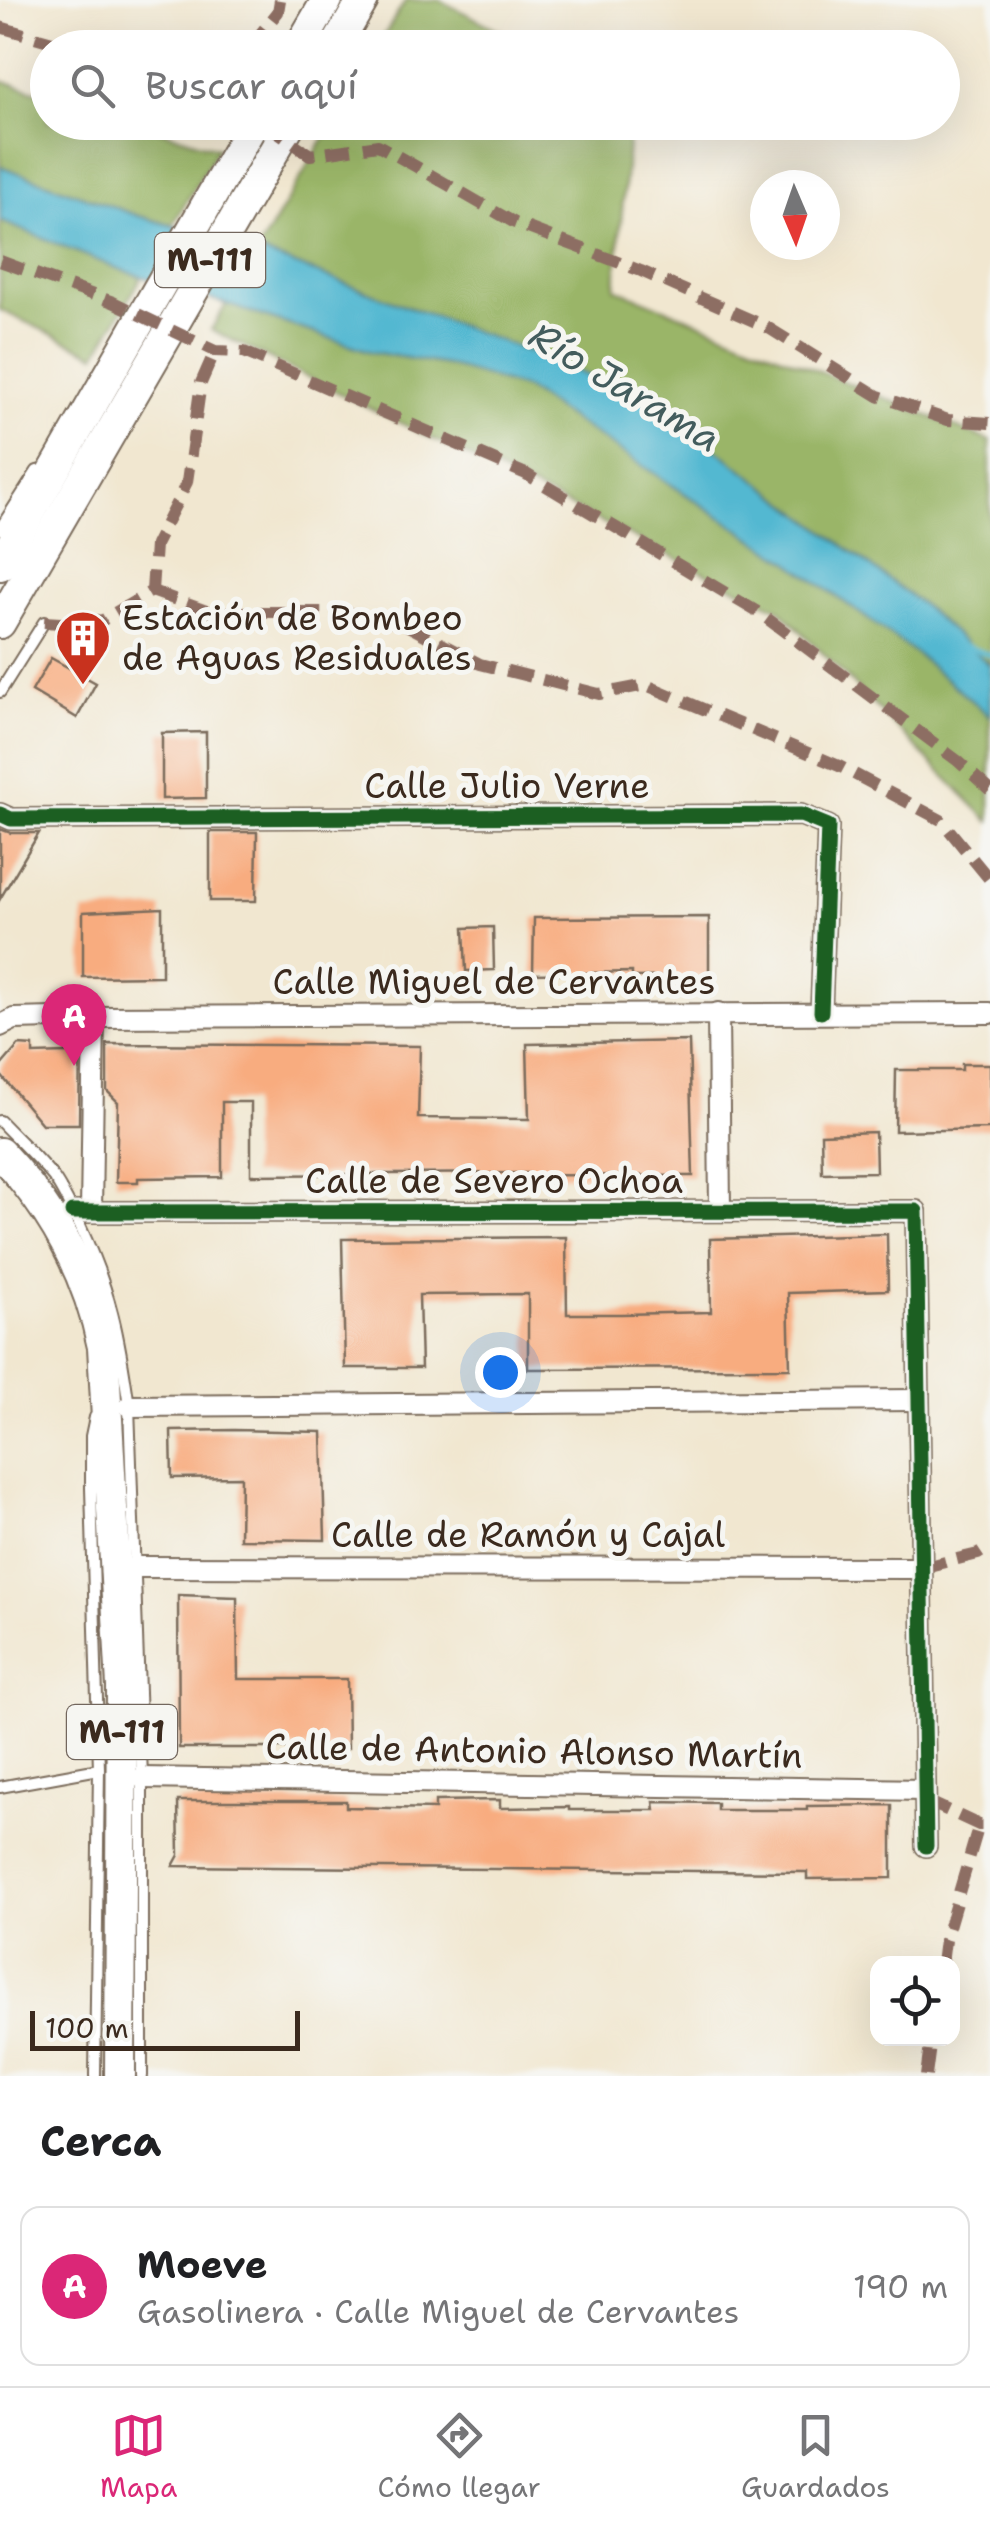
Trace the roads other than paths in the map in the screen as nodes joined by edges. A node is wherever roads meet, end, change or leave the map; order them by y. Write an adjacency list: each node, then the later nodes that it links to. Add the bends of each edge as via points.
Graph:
1 (327, 0): 3 (main road)
2 (363, 0): 4 (main road)
3 (310, 30)
4 (346, 30)
5 (244, 140): 7 (main road, M-111)
6 (280, 140): 11 (main road, M-111)
7 (56, 466): 8 (lane, via 37,471); 9 (main road, M-111)
8 (0, 529)
9 (0, 565)
10 (44, 622): 12 (lane)
11 (0, 623)
12 (0, 692)
13 (0, 814): 14 (street, Calle Julio Verne, via 801,814 828,826)
14 (820, 1012): 15 (street, Calle Miguel de Cervantes); 16 (street, Calle Miguel de Cervantes)
15 (990, 1013)
16 (718, 1014): 17 (street, Calle Miguel de Cervantes); 21 (street)
17 (94, 1017): 18 (street, Calle Miguel de Cervantes, via 14,1019); 22 (street)
18 (0, 1026)
19 (0, 1121): 22 (lane)
20 (0, 1153): 23 (main road, M-111, via 77,1262)
21 (720, 1210): 22 (street, Calle de Severo Ochoa); 24 (street, Calle de Severo Ochoa, via 916,1210)
22 (82, 1211): 23 (lane, via 115,1316)
23 (118, 1397): 24 (street); 25 (lane); 27 (lane, via 98,1406 91,1436); 33 (main road, M-111)
24 (918, 1400): 26 (street)
25 (136, 1567): 26 (street, Calle de Ramón y Cajal); 28 (lane)
26 (922, 1568): 30 (street)
27 (99, 1769): 29 (lane); 32 (lane)
28 (142, 1778): 30 (street, Calle de Antonio Alonso Martín); 34 (lane)
29 (0, 1787)
30 (925, 1790): 31 (street)
31 (926, 1846)
32 (95, 2076)
33 (120, 2076)
34 (142, 2076)

